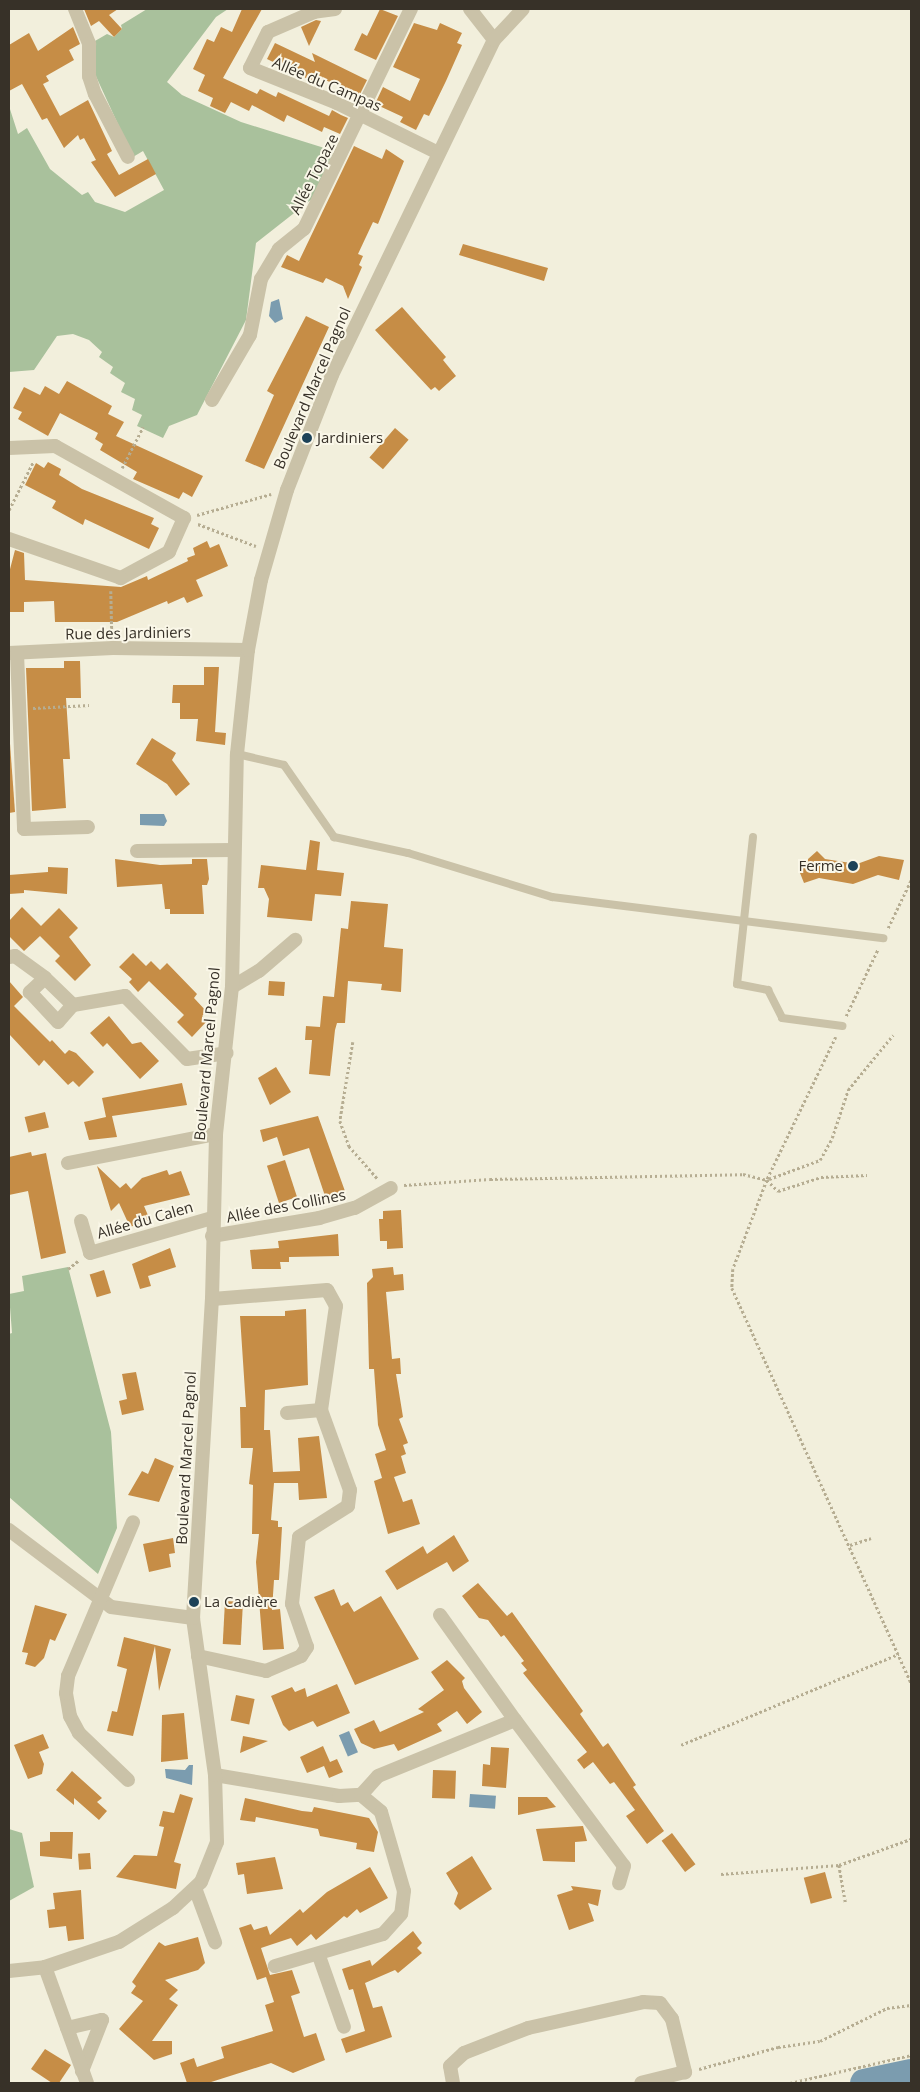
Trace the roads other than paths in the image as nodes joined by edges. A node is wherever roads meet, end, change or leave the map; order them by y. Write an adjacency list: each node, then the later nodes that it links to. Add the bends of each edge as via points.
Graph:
1 (74, 9): 9 (street, via 89,44 89,76 95,94)
2 (335, 9): 7 (street, Allée du Campas, via 314,12 268,32 250,68)
3 (412, 9): 7 (street, Allée Topaze)
4 (470, 9): 6 (street)
5 (523, 9): 6 (street, Boulevard Marcel Pagnol)
6 (494, 40): 8 (street, Boulevard Marcel Pagnol)
7 (362, 115): 8 (street, Allée du Campas); 10 (street, Allée Topaze, via 304,229 279,249 261,279 250,335)
8 (438, 153): 13 (street, Boulevard Marcel Pagnol, via 332,375 287,490 266,561)
9 (128, 156)
10 (212, 400)
11 (9, 448): 12 (street, via 55,446 184,518 169,552 121,578)
12 (9, 539)
13 (248, 650): 14 (street, Rue des Jardiniers, via 113,648); 15 (street, Boulevard Marcel Pagnol)
14 (13, 653): 16 (street, via 19,708 24,829)
15 (237, 754): 18 (street, Boulevard Marcel Pagnol); 20 (lane, via 284,765 334,838 408,853 552,897)
16 (88, 827)
17 (753, 838): 20 (lane)
18 (232, 850): 19 (street); 25 (street, Boulevard Marcel Pagnol)
19 (137, 851)
20 (742, 919): 21 (lane); 27 (lane, via 737,984 768,990 782,1018)
21 (883, 938)
22 (295, 940): 25 (street, via 259,971)
23 (9, 957): 24 (street, via 15,956)
24 (45, 978): 26 (street); 26 (street, via 30,992 58,1022)
25 (232, 987): 28 (street, Boulevard Marcel Pagnol)
26 (73, 1005): 28 (street, via 125,996 187,1059)
27 (842, 1026)
28 (227, 1053): 29 (street, Boulevard Marcel Pagnol)
29 (216, 1134): 30 (street); 32 (street, Boulevard Marcel Pagnol)
30 (68, 1163)
31 (391, 1188): 34 (street, Allée des Collines, via 355,1208 319,1218)
32 (212, 1218): 33 (street, Allée du Calen, via 90,1253); 34 (street, Boulevard Marcel Pagnol)
33 (80, 1221)
34 (212, 1236): 35 (street, Boulevard Marcel Pagnol)
35 (212, 1299): 36 (street, via 327,1290 336,1306); 42 (street, Boulevard Marcel Pagnol)
36 (321, 1410): 37 (street); 43 (street, via 350,1490 348,1506 299,1537 292,1604 307,1647 301,1656 266,1671)
37 (287, 1413)
38 (133, 1522): 40 (street)
39 (9, 1530): 40 (street)
40 (102, 1600): 42 (street, via 111,1607); 46 (street, via 68,1676 66,1693 70,1716 79,1733)
41 (440, 1615): 44 (street)
42 (193, 1618): 43 (street, Boulevard Marcel Pagnol)
43 (198, 1656): 45 (street, Boulevard Marcel Pagnol)
44 (515, 1720): 47 (street, via 378,1776); 48 (street, via 624,1866)
45 (215, 1775): 47 (street, via 339,1796); 49 (street, Boulevard Marcel Pagnol, via 217,1842 201,1882)
46 (128, 1780)
47 (361, 1795): 51 (street, via 381,1812 404,1891 401,1914 383,1934)
48 (619, 1883)
49 (194, 1888): 50 (street); 53 (street, Boulevard Marcel Pagnol, via 173,1908 119,1942)
50 (215, 1942)
51 (319, 1956): 52 (street); 55 (street)
52 (275, 1966)
53 (45, 1967): 54 (street, Boulevard Marcel Pagnol); 56 (street)
54 (9, 1971)
55 (344, 2027)
56 (67, 2028): 57 (street); 57 (street, via 102,2020)
57 (85, 2077)
58 (453, 2083): 59 (street, via 450,2066 464,2053 528,2028 643,2002 660,2003 672,2019 685,2072)
59 (641, 2083)

